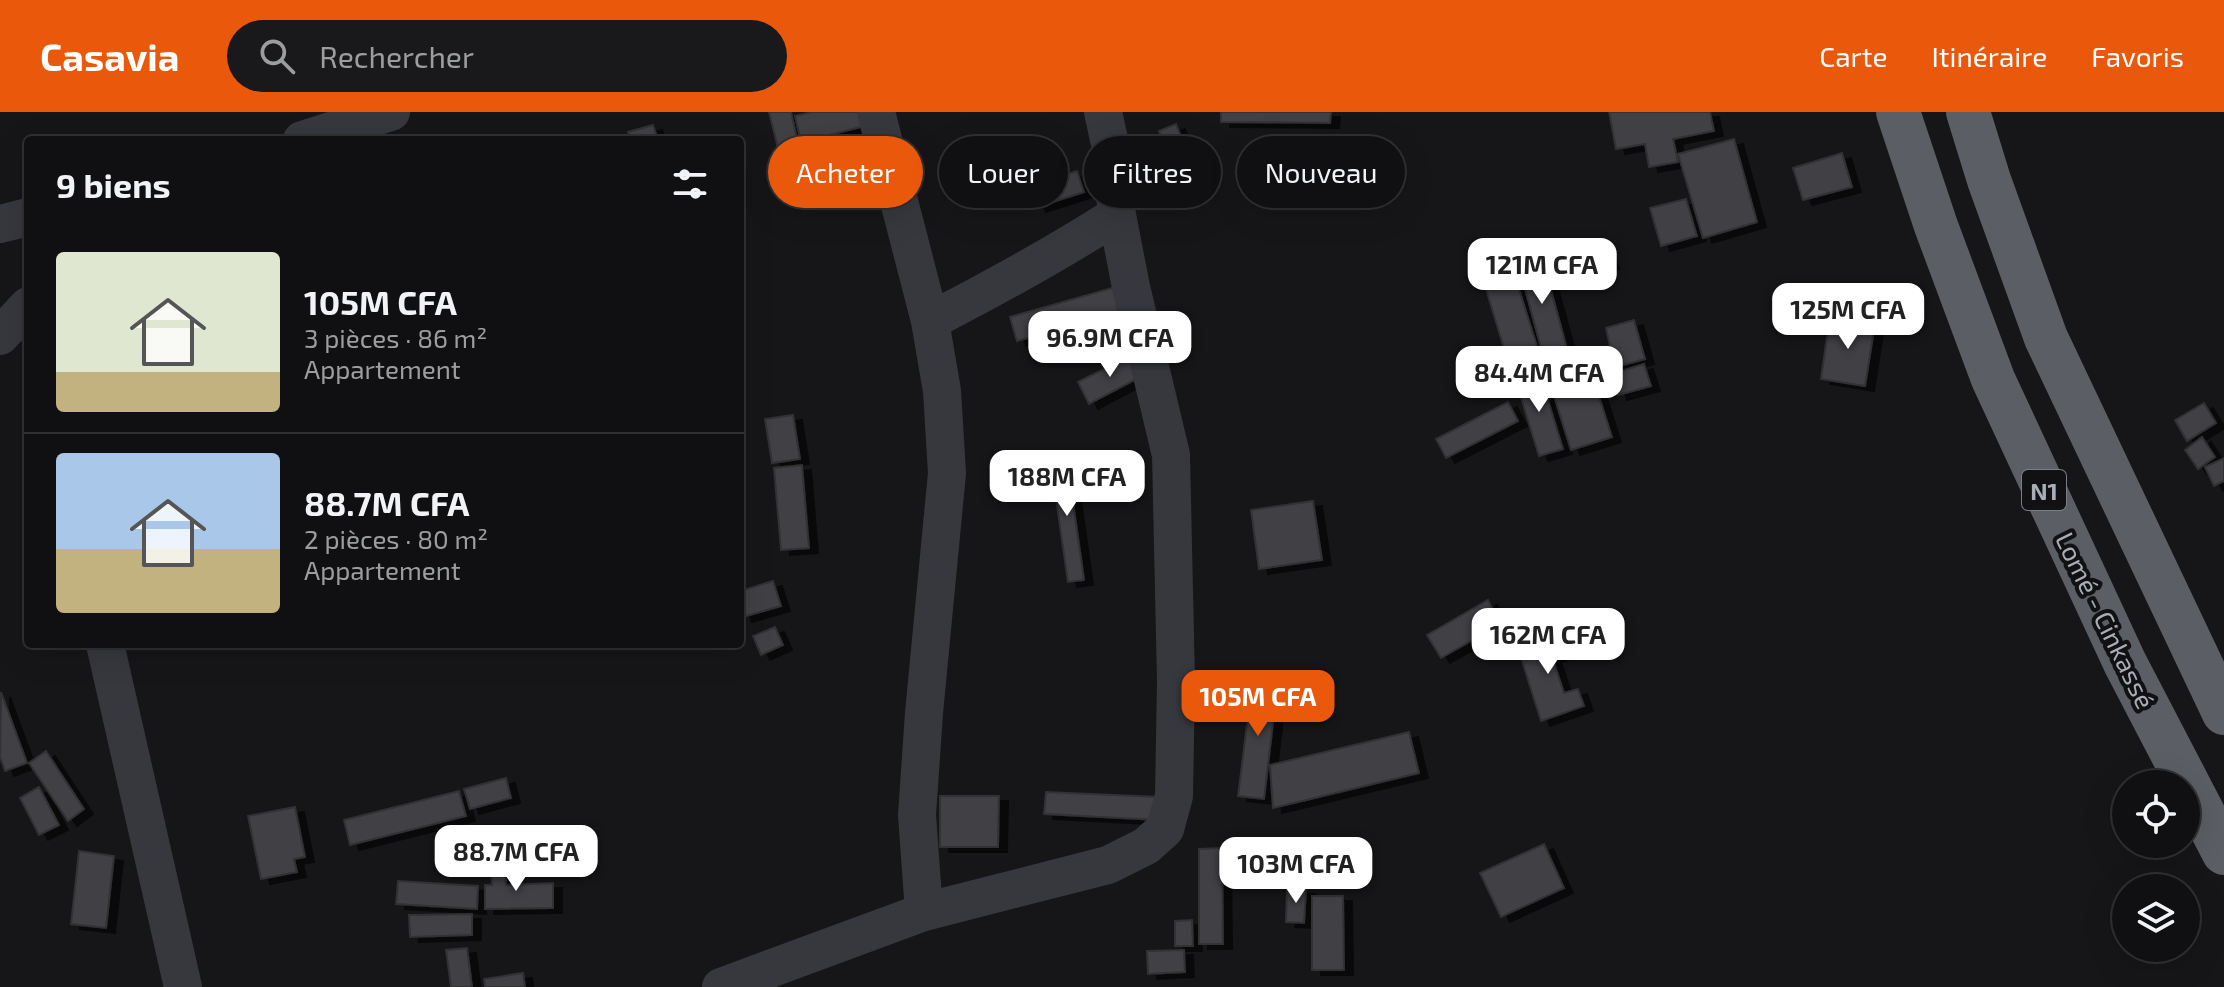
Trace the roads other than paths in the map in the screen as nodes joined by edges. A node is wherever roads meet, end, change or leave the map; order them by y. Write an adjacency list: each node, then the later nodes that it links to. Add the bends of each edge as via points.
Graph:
1 (391, 112): 6 (street)
2 (876, 112): 11 (street)
3 (1103, 112): 7 (street)
4 (1898, 112): 15 (highway, Lomé - Cinkassé / N1, via 1993,379 2125,663)
5 (1968, 112): 14 (highway, N1, via 2046,338)
6 (315, 136)
7 (1117, 215): 11 (street); 16 (street, via 1171,455 1176,681 1174,796 1165,829 1146,846 1108,865)
8 (24, 218): 9 (street)
9 (0, 224)
10 (24, 311): 12 (street)
11 (930, 321): 16 (street, via 942,391 947,473 917,815)
12 (0, 336)
13 (106, 648): 17 (street)
14 (2224, 713)
15 (2224, 853)
16 (924, 912): 18 (street)
17 (183, 987)
18 (721, 987)

